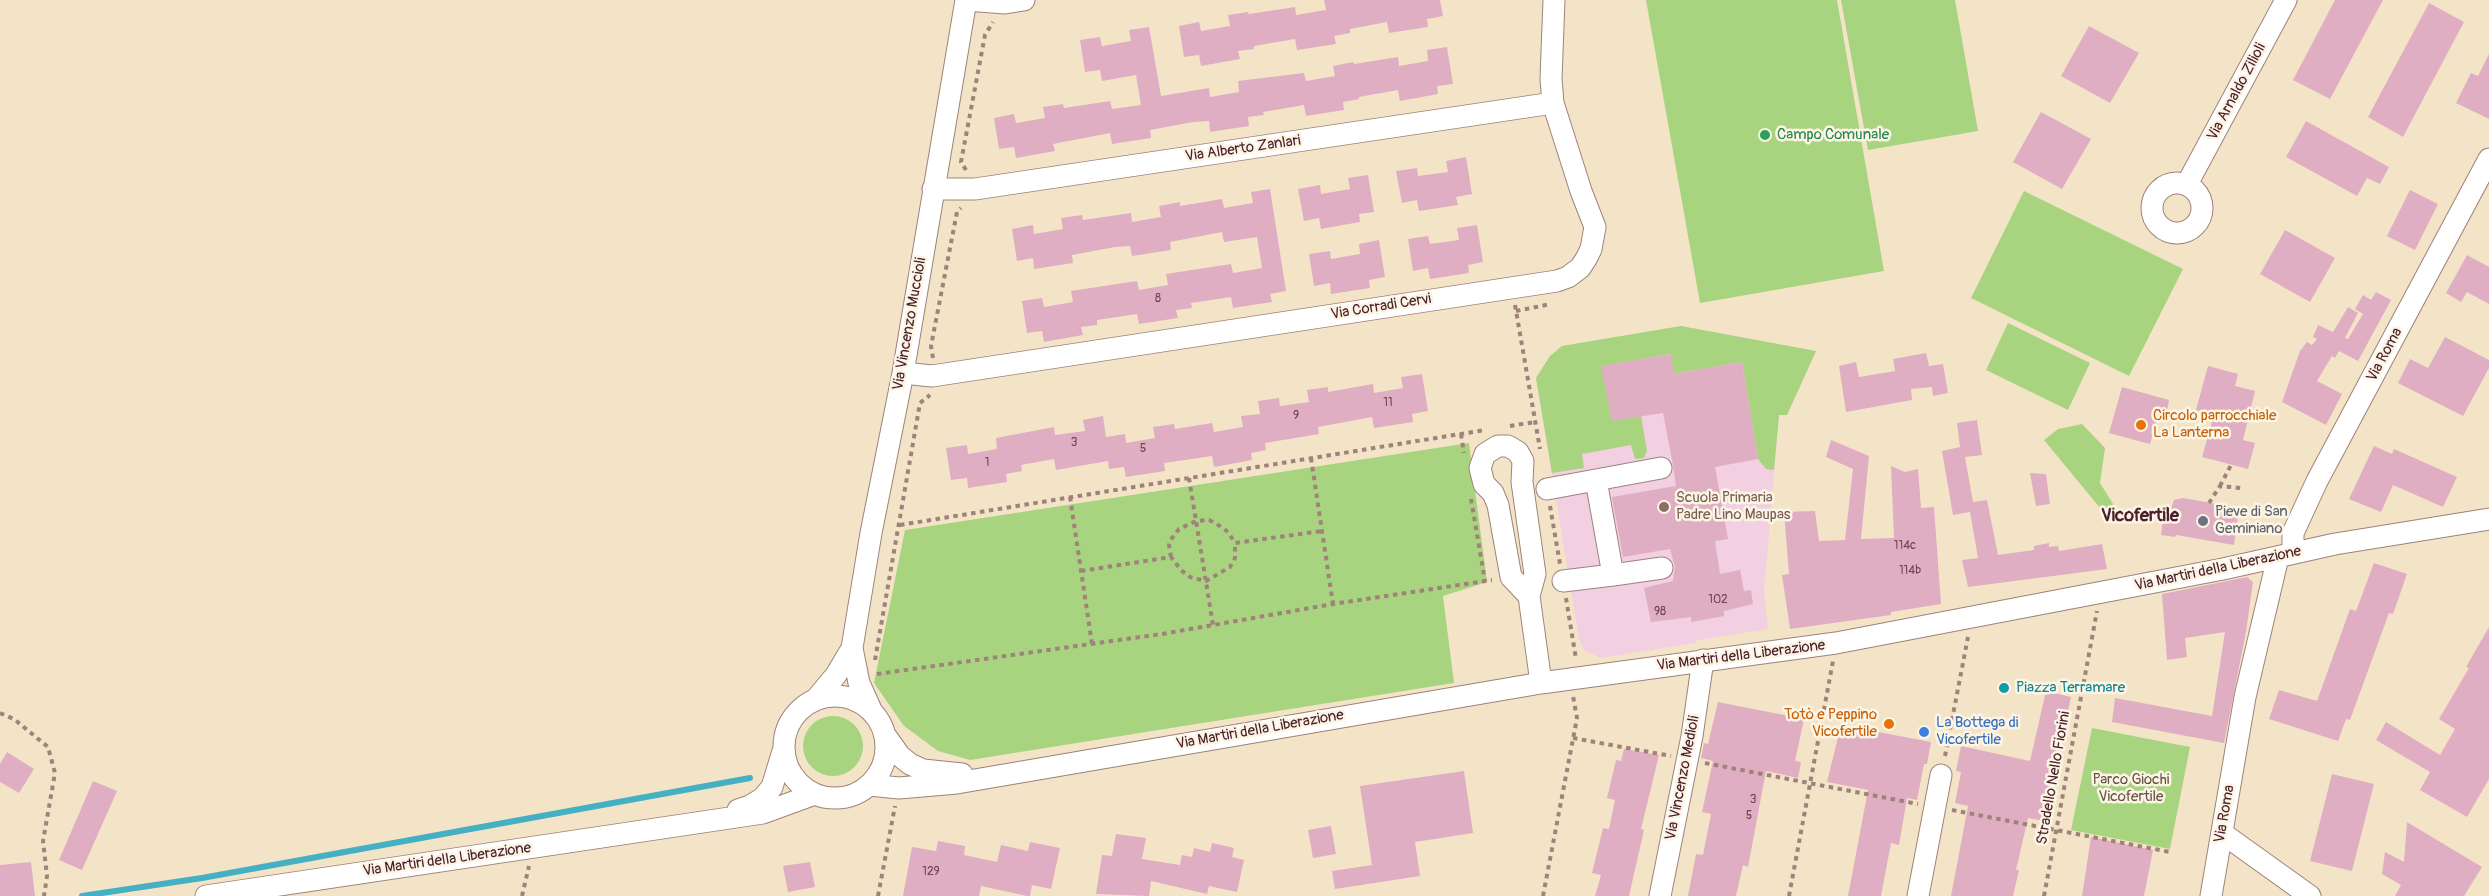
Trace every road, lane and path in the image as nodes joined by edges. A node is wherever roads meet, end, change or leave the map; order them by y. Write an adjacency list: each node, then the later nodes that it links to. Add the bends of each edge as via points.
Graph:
1 (966, 0): 2 (street); 8 (street, Via Vincenzo Muccioli)
2 (1024, 0)
3 (1554, 0): 5 (street, Via Corradi Cervi)
4 (2286, 0): 7 (street, Via Arnaldo Zilioli)
5 (1553, 103): 8 (street, Via Alberto Zanlari, via 975,189); 9 (street, Via Corradi Cervi, via 1595,227 1586,259 1568,277 932,376)
6 (2489, 159): 32 (street, Via Roma, via 2317,481)
7 (2187, 184)
8 (933, 189): 9 (street, Via Vincenzo Muccioli)
9 (903, 373): 49 (street, Via Vincenzo Muccioli)
10 (920, 403): 29 (path)
11 (1535, 422): 12 (path)
12 (1503, 428)
13 (1493, 429): 14 (path)
14 (1461, 434): 15 (path); 16 (path)
15 (1311, 458): 19 (path); 30 (path)
16 (1466, 465)
17 (2231, 465): 21 (path)
18 (1661, 468): 20 (street)
19 (1189, 478): 25 (path); 28 (path)
20 (1596, 480): 24 (street); 38 (street)
21 (2220, 486): 23 (path); 26 (path)
22 (1470, 488): 41 (path)
23 (2241, 488)
24 (1547, 489)
25 (1070, 497): 29 (path); 35 (path)
26 (2209, 503)
27 (2489, 519): 32 (street, Via Martiri della Liberazione)
28 (1196, 521): 31 (path, via 1217,524); 33 (path, via 1179,529 1172,538); 40 (path)
29 (900, 525): 51 (path)
30 (1322, 531): 31 (path); 44 (path)
31 (1235, 543): 40 (path, via 1235,558 1230,567)
32 (2285, 555): 42 (street, Via Martiri della Liberazione); 71 (street, Via Roma, via 2245,697)
33 (1171, 557): 35 (path); 40 (path, via 1190,577)
34 (1662, 568): 38 (street)
35 (1082, 571): 48 (path)
36 (1535, 574): 37 (path); 39 (street, via 1522,482 1524,461 1508,446 1498,446 1485,454 1480,468 1484,484 1494,493 1498,505); 43 (street)
37 (1562, 574): 38 (street)
38 (1613, 575)
39 (1511, 577): 41 (path); 43 (street)
40 (1206, 581): 46 (path)
41 (1485, 581): 44 (path)
42 (2100, 593): 45 (street, Via Martiri della Liberazione); 70 (path, Stradello Nello Fiorini)
43 (1528, 596): 54 (street)
44 (1333, 604): 46 (path)
45 (1972, 617): 47 (street, Via Martiri della Liberazione); 62 (path)
46 (1213, 625): 48 (path)
47 (1836, 643): 50 (street, Via Martiri della Liberazione); 64 (path)
48 (1092, 644): 52 (path)
49 (852, 648): 55 (street, Via Martiri della Liberazione); 56 (street, Via Martiri della Liberazione, via 859,683)
50 (1703, 660): 53 (street, Via Martiri della Liberazione); 61 (street, Via Vincenzo Medioli)
51 (874, 663)
52 (872, 675)
53 (1570, 679): 54 (street, Via Martiri della Liberazione); 59 (path, via 1577,718)
54 (1541, 683): 63 (street, Via Martiri della Liberazione)
55 (816, 699): 56 (street, via 846,697); 60 (street, Via Martiri della Liberazione, via 791,719)
56 (872, 712): 58 (street, Via Martiri della Liberazione)
57 (0, 713): 74 (path, via 14,719 48,747 55,773 43,841 47,876)
58 (885, 735): 63 (street, Via Martiri della Liberazione, via 900,756 923,770); 65 (street, via 884,762)
59 (1574, 738): 61 (path); 78 (path)
60 (783, 750): 67 (street, via 792,777); 69 (street, Via Martiri della Liberazione, via 772,787 763,798 750,806)
61 (1688, 759): 64 (path); 79 (street, Via Vincenzo Medioli)
62 (1941, 775): 68 (street)
63 (989, 776): 66 (street, Via Martiri della Liberazione)
64 (1810, 783): 68 (path); 80 (path)
65 (869, 785): 66 (street, Via Martiri della Liberazione); 67 (street, Via Martiri della Liberazione, via 843,798)
66 (899, 788): 77 (path)
67 (814, 794): 69 (street, Via Martiri della Liberazione, via 764,813)
68 (1935, 807): 70 (path); 81 (street)
69 (689, 824): 72 (street, Via Martiri della Liberazione)
70 (2056, 830): 73 (path); 82 (path, Stradello Nello Fiorini)
71 (2222, 833): 83 (street, Via Roma); 84 (street)
72 (533, 847): 75 (street, Via Martiri della Liberazione); 76 (path)
73 (2169, 852)
74 (44, 896)
75 (206, 896)
76 (522, 896)
77 (878, 896)
78 (1543, 896)
79 (1660, 896)
80 (1789, 896)
81 (1918, 896)
82 (2044, 896)
83 (2211, 896)
84 (2310, 896)

